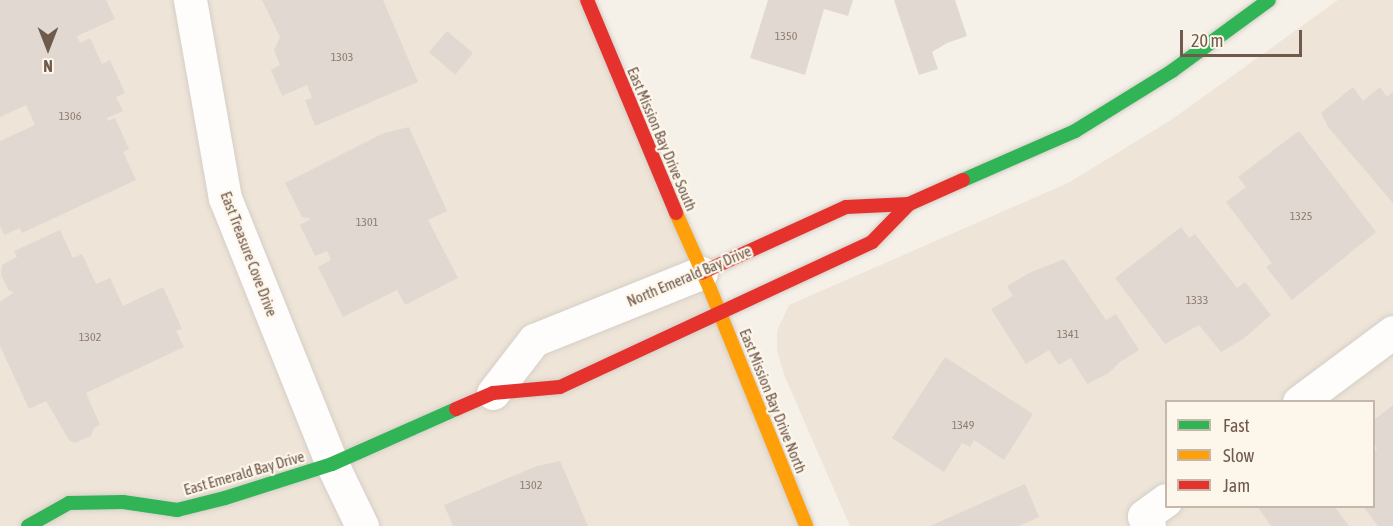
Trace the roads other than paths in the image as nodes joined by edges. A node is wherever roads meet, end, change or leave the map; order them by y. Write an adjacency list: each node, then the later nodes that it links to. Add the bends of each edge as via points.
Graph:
1 (190, 0): 10 (street, East Treasure Cove Drive, via 225,198)
2 (586, 0): 5 (street, East Mission Bay Drive South)
3 (1269, 0): 4 (street, North Emerald Bay Drive, via 1172,71 1076,131)
4 (909, 204): 5 (street, North Emerald Bay Drive, via 846,207); 6 (street, North Emerald Bay Drive, via 872,242)
5 (705, 281): 6 (street, East Mission Bay Drive North); 8 (street, North Emerald Bay Drive, via 534,340)
6 (719, 315): 8 (street, North Emerald Bay Drive, via 560,387); 13 (street, East Mission Bay Drive North)
7 (1393, 332): 9 (street)
8 (493, 393): 10 (street, North Emerald Bay Drive)
9 (1302, 400)
10 (332, 464): 11 (street, East Emerald Bay Drive, via 177,510 123,502 69,503); 12 (street, East Treasure Cove Drive)
11 (28, 526)
12 (362, 526)
13 (806, 526)

